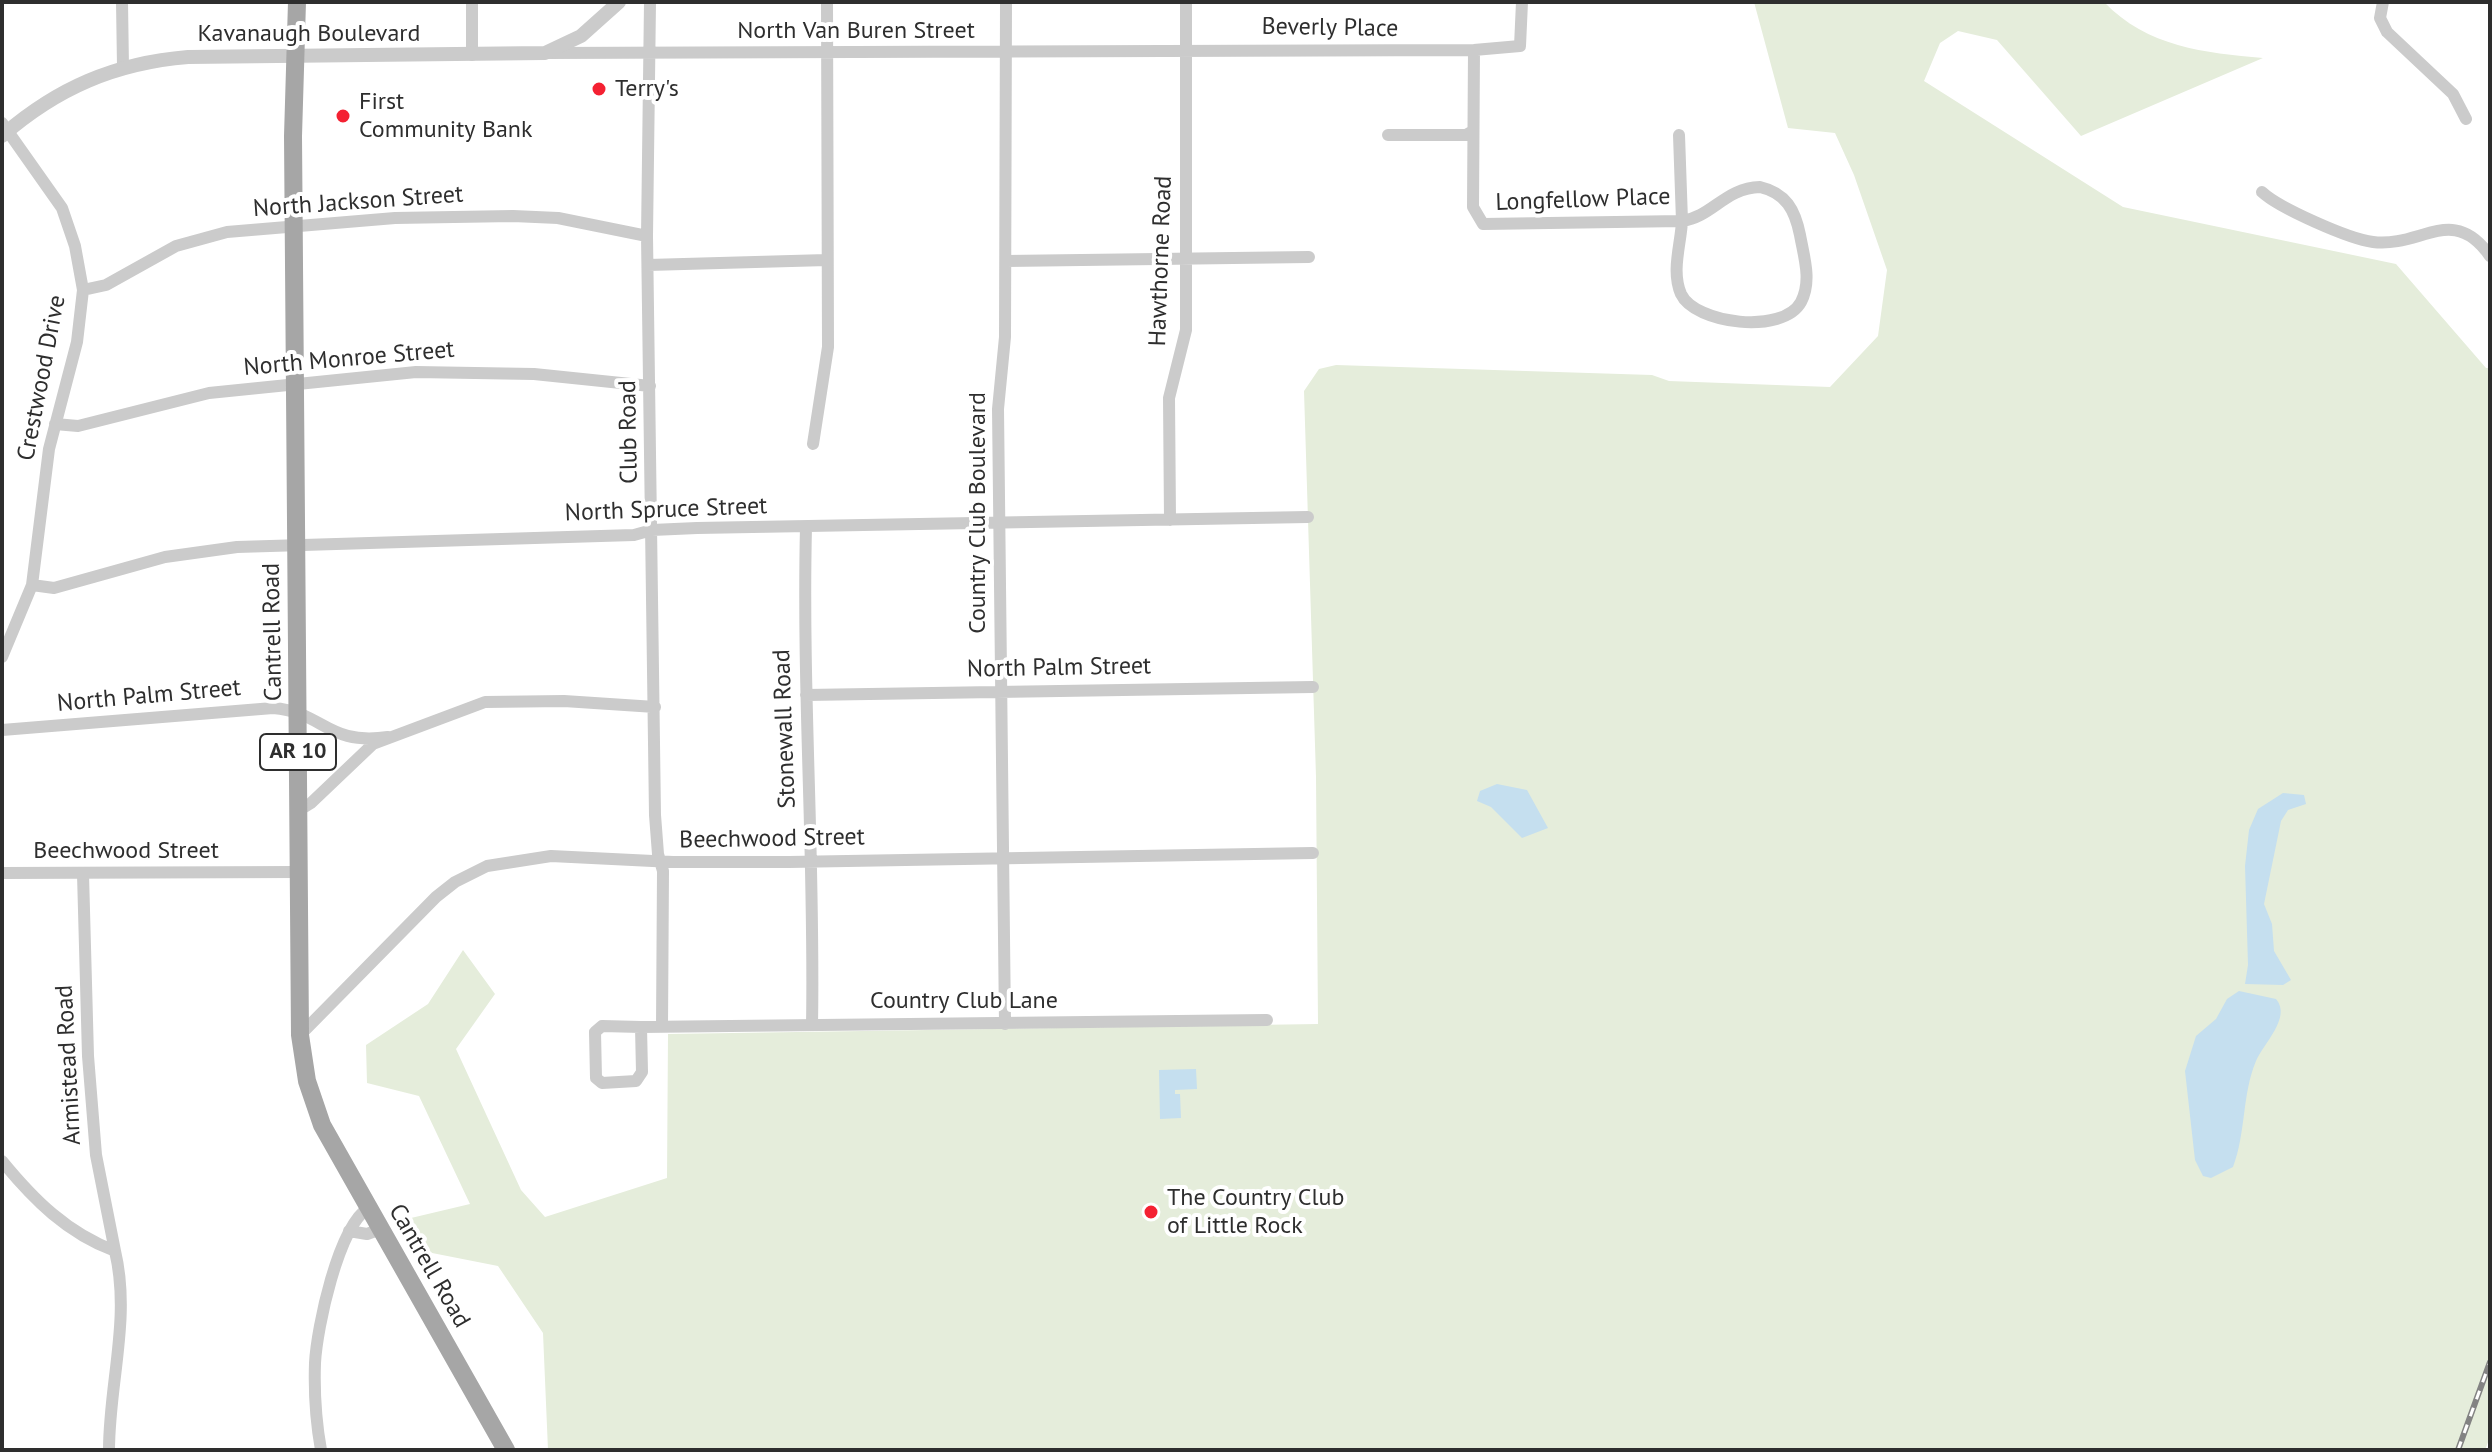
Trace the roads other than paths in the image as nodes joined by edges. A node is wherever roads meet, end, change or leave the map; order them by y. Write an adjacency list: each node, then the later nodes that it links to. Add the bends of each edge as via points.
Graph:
1 (122, 2): 20 (street)
2 (297, 2): 18 (main road, Cantrell Road / AR 10)
3 (472, 2): 19 (street)
4 (619, 2): 15 (street, Kavanaugh Boulevard, via 581,36)
5 (650, 2): 17 (street, Club Road)
6 (827, 2): 14 (street)
7 (1006, 2): 16 (street, Country Club Boulevard)
8 (1186, 2): 12 (street, Hawthorne Road)
9 (1522, 2): 13 (street, Beverly Place, via 1520,46)
10 (2383, 2): 22 (street, via 2380,18 2387,32 2453,94)
11 (1167, 49): 12 (street, Beverly Place); 16 (street, North Van Buren Street)
12 (1186, 49): 13 (street, Beverly Place); 33 (street, Hawthorne Road)
13 (1474, 50): 24 (street, Longfellow Place)
14 (826, 52): 16 (street, North Van Buren Street); 17 (street, North Van Buren Street); 34 (street)
15 (545, 53): 17 (street, North Van Buren Street); 19 (street, Kavanaugh Boulevard)
16 (1006, 53): 35 (street, Country Club Boulevard)
17 (650, 54): 30 (street, Club Road)
18 (294, 55): 19 (street, Kavanaugh Boulevard); 20 (street, Kavanaugh Boulevard, via 188,57); 29 (main road, Cantrell Road / AR 10)
19 (472, 55)
20 (123, 67): 23 (street, Kavanaugh Boulevard, via 59,93)
21 (2, 116): 23 (street, Crestwood Drive)
22 (2466, 119)
23 (4, 130): 37 (street, Crestwood Drive, via 62,208)
24 (1473, 131): 25 (street); 28 (street, Longfellow Place, via 1473,207 1483,224)
25 (1388, 135)
26 (1679, 135): 28 (street, Longfellow Place)
27 (2262, 192): 31 (street, via 2360,239 2394,241 2454,229 2475,238)
28 (1682, 221): 28 (street, via 1750,187 1783,197 1797,219 1806,263 1806,286 1797,308 1780,320 1758,324 1689,305 1678,285)
29 (293, 228): 30 (street, North Jackson Street, via 395,218 513,216 558,218); 37 (street, North Jackson Street, via 209,235 164,252 106,285); 38 (main road, Cantrell Road / AR 10)
30 (647, 236): 36 (street, Club Road)
31 (2490, 256)
32 (1309, 257): 33 (street)
33 (1186, 258): 35 (street); 43 (street, Hawthorne Road, via 1185,338 1169,398)
34 (827, 260): 36 (street); 41 (street, via 828,347)
35 (1006, 261): 44 (street, Country Club Boulevard, via 998,409)
36 (648, 265): 39 (street, Club Road)
37 (83, 290): 40 (street, Crestwood Drive, via 77,342)
38 (296, 383): 39 (street, North Monroe Street, via 458,371); 40 (street, North Monroe Street, via 191,396 78,426); 47 (main road, Cantrell Road / AR 10)
39 (650, 386): 46 (street, Club Road)
40 (55, 424): 48 (street, Crestwood Drive)
41 (813, 444)
42 (1308, 517): 43 (street, North Spruce Street)
43 (1170, 520): 44 (street, North Spruce Street)
44 (999, 522): 45 (street, North Spruce Street); 51 (street, Country Club Boulevard)
45 (806, 527): 46 (street, North Spruce Street); 52 (street, Stonewall Road)
46 (652, 530): 47 (street, North Spruce Street, via 634,535); 53 (street, Club Road)
47 (296, 543): 48 (street, North Spruce Street, via 185,553 54,588); 54 (main road, Cantrell Road / AR 10)
48 (32, 585): 49 (street, Crestwood Drive)
49 (2, 657)
50 (1313, 687): 51 (street, North Palm Street)
51 (1002, 692): 52 (street, North Palm Street); 59 (street, Country Club Boulevard)
52 (806, 695): 61 (street, Stonewall Road)
53 (655, 707): 56 (street, via 503,700 452,712); 60 (street, Club Road)
54 (298, 710): 55 (street, North Palm Street); 56 (street, North Palm Street, via 348,738); 57 (main road, Cantrell Road / AR 10)
55 (2, 730)
56 (388, 737): 57 (street, via 373,744)
57 (298, 811): 62 (main road, Cantrell Road / AR 10)
58 (1313, 853): 59 (street, Beechwood Street)
59 (1003, 858): 61 (street, Beechwood Street); 66 (street, Country Club Boulevard)
60 (660, 861): 61 (street, Beechwood Street); 69 (street); 70 (street, Beechwood Street, via 551,856 487,866 436,897)
61 (812, 862): 67 (street, Stonewall Road)
62 (298, 872): 64 (street, Beechwood Street); 70 (main road, Cantrell Road / AR 10)
63 (2, 873): 64 (street, Beechwood Street)
64 (83, 874): 75 (street, Armistead Road, via 96,1155)
65 (1267, 1020): 66 (street, Country Club Lane)
66 (1005, 1024): 67 (street, Country Club Lane)
67 (812, 1025): 69 (street, Country Club Lane)
68 (641, 1027): 68 (street, Country Club Lane, via 640,1077 632,1082 598,1081 598,1028); 69 (street, Country Club Lane)
69 (662, 1027)
70 (300, 1035): 72 (main road, Cantrell Road / AR 10, via 313,1103)
71 (2, 1161): 75 (street, via 63,1224)
72 (368, 1208): 73 (main road, Cantrell Road / AR 10); 74 (street)
73 (381, 1229): 74 (street, via 367,1234); 78 (main road, Cantrell Road / AR 10)
74 (349, 1231): 77 (street, via 317,1349)
75 (115, 1251): 76 (street, Armistead Road, via 124,1309)
76 (109, 1450)
77 (321, 1450)
78 (506, 1450)

